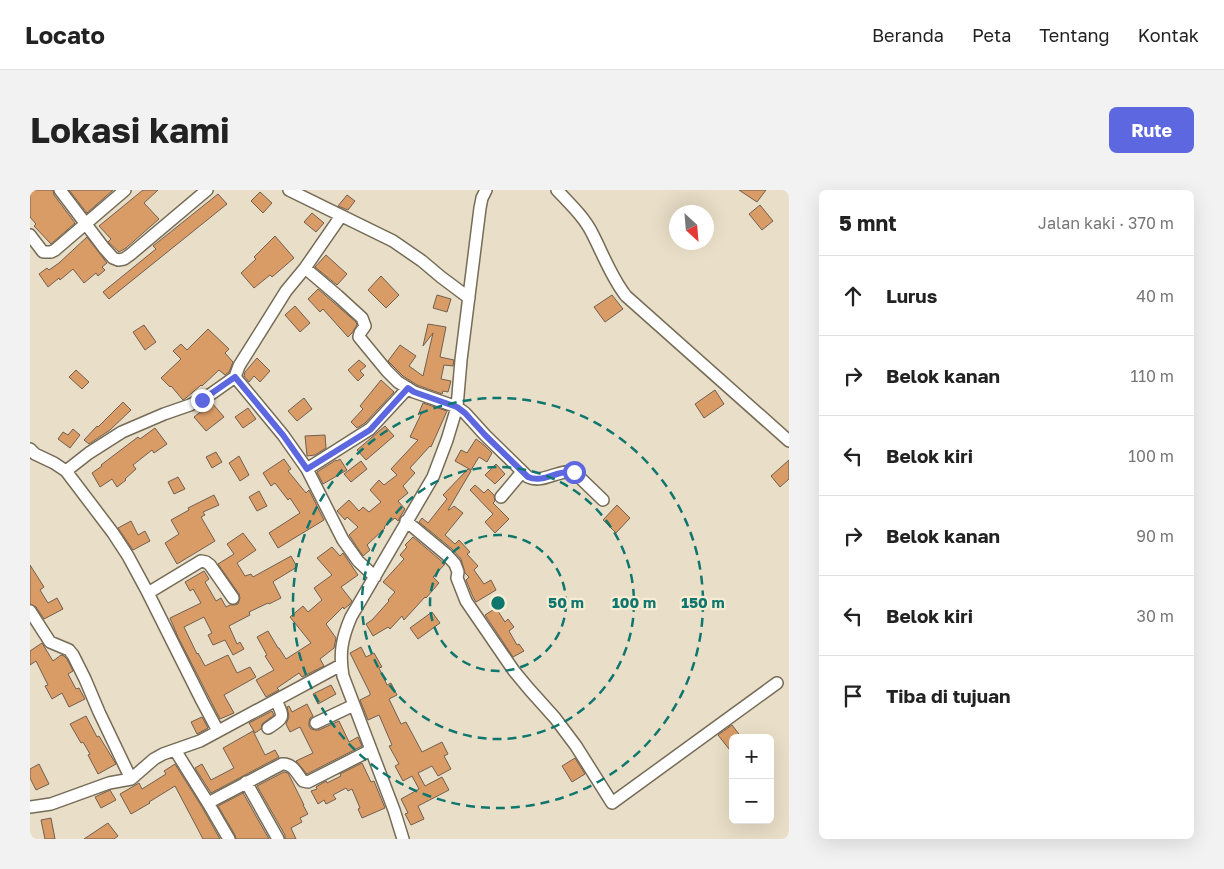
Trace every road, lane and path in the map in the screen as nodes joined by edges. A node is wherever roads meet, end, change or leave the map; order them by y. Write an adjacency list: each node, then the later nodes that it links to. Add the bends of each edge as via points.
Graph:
1 (60, 190): 8 (street)
2 (125, 190): 8 (street)
3 (207, 190): 8 (street, via 124,259 113,258)
4 (290, 190): 7 (street)
5 (486, 190): 11 (street, via 480,208)
6 (557, 190): 15 (street, via 591,231 626,296)
7 (341, 216): 10 (street); 11 (street, via 393,241)
8 (86, 224): 9 (street, via 51,252 43,252)
9 (30, 235)
10 (305, 268): 12 (street, via 281,299); 13 (street, via 362,318 365,326 359,335 361,340 387,371)
11 (469, 298): 14 (street)
12 (235, 377): 17 (street); 18 (street, via 190,406 114,437)
13 (408, 388): 14 (street); 17 (street, via 370,430)
14 (457, 407): 19 (street); 22 (street, via 433,477)
15 (789, 441)
16 (30, 449): 18 (street)
17 (307, 469): 23 (street, via 343,540)
18 (66, 471): 24 (street, via 113,533)
19 (522, 472): 20 (street); 21 (street, via 533,480 574,472)
20 (501, 497)
21 (603, 500)
22 (406, 522): 23 (street); 28 (street, via 455,564 466,601 514,671 576,746 612,803)
23 (375, 577): 27 (street, via 346,629)
24 (148, 593): 25 (street, via 201,561 210,565); 33 (street)
25 (233, 598)
26 (30, 611): 36 (street, via 50,642 73,655)
27 (341, 665): 29 (street); 30 (street)
28 (777, 683)
29 (276, 700): 32 (street, via 282,717); 33 (street)
30 (354, 705): 31 (street); 35 (street)
31 (316, 723)
32 (268, 728)
33 (218, 731): 34 (street)
34 (175, 750): 36 (street, via 154,759); 39 (street)
35 (371, 750): 37 (street, via 312,781 303,781 290,766 282,764); 42 (street)
36 (131, 779): 38 (street, via 51,804)
37 (246, 782): 39 (street); 41 (street)
38 (32, 803)
39 (208, 803): 40 (street)
40 (229, 839)
41 (278, 839)
42 (403, 839)

